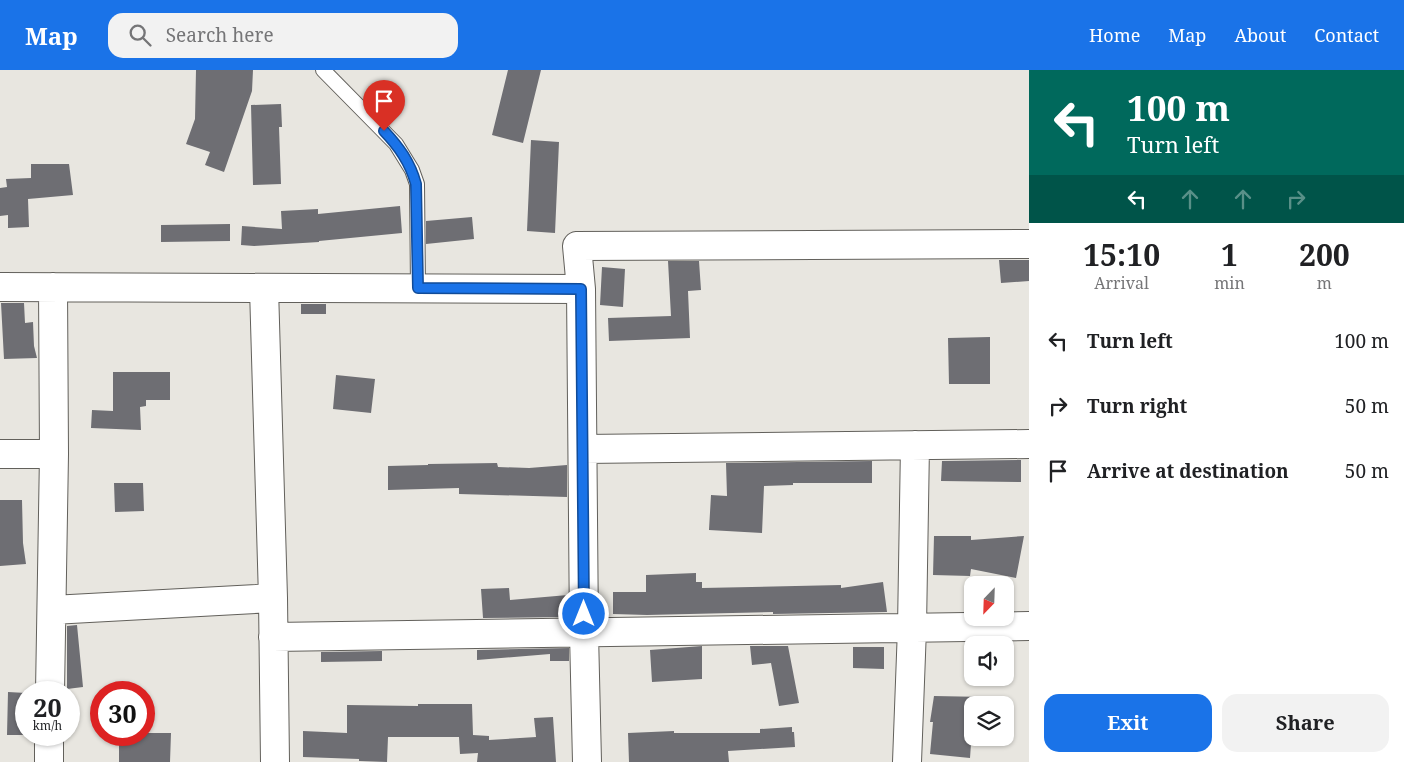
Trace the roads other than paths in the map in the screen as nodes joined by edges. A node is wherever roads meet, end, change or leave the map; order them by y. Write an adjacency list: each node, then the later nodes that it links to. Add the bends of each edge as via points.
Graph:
1 (323, 70): 6 (lane, via 396,144 412,170 416,184)
2 (1029, 244): 7 (street, via 577,246)
3 (0, 287): 4 (street)
4 (53, 288): 5 (street); 12 (street)
5 (264, 288): 6 (street); 13 (street)
6 (418, 288): 7 (street)
7 (581, 289): 10 (street)
8 (1029, 444): 9 (street)
9 (915, 445): 10 (street); 16 (street)
10 (583, 449): 17 (street)
11 (0, 454): 12 (street)
12 (54, 454): 14 (street)
13 (272, 598): 14 (street); 18 (street)
14 (52, 610): 19 (street)
15 (1029, 626): 16 (street)
16 (912, 628): 17 (street); 24 (street)
17 (584, 632): 18 (street); 23 (street)
18 (273, 637): 22 (street)
19 (50, 681)
20 (49, 746): 21 (street)
21 (49, 762)
22 (275, 762)
23 (587, 762)
24 (907, 762)

